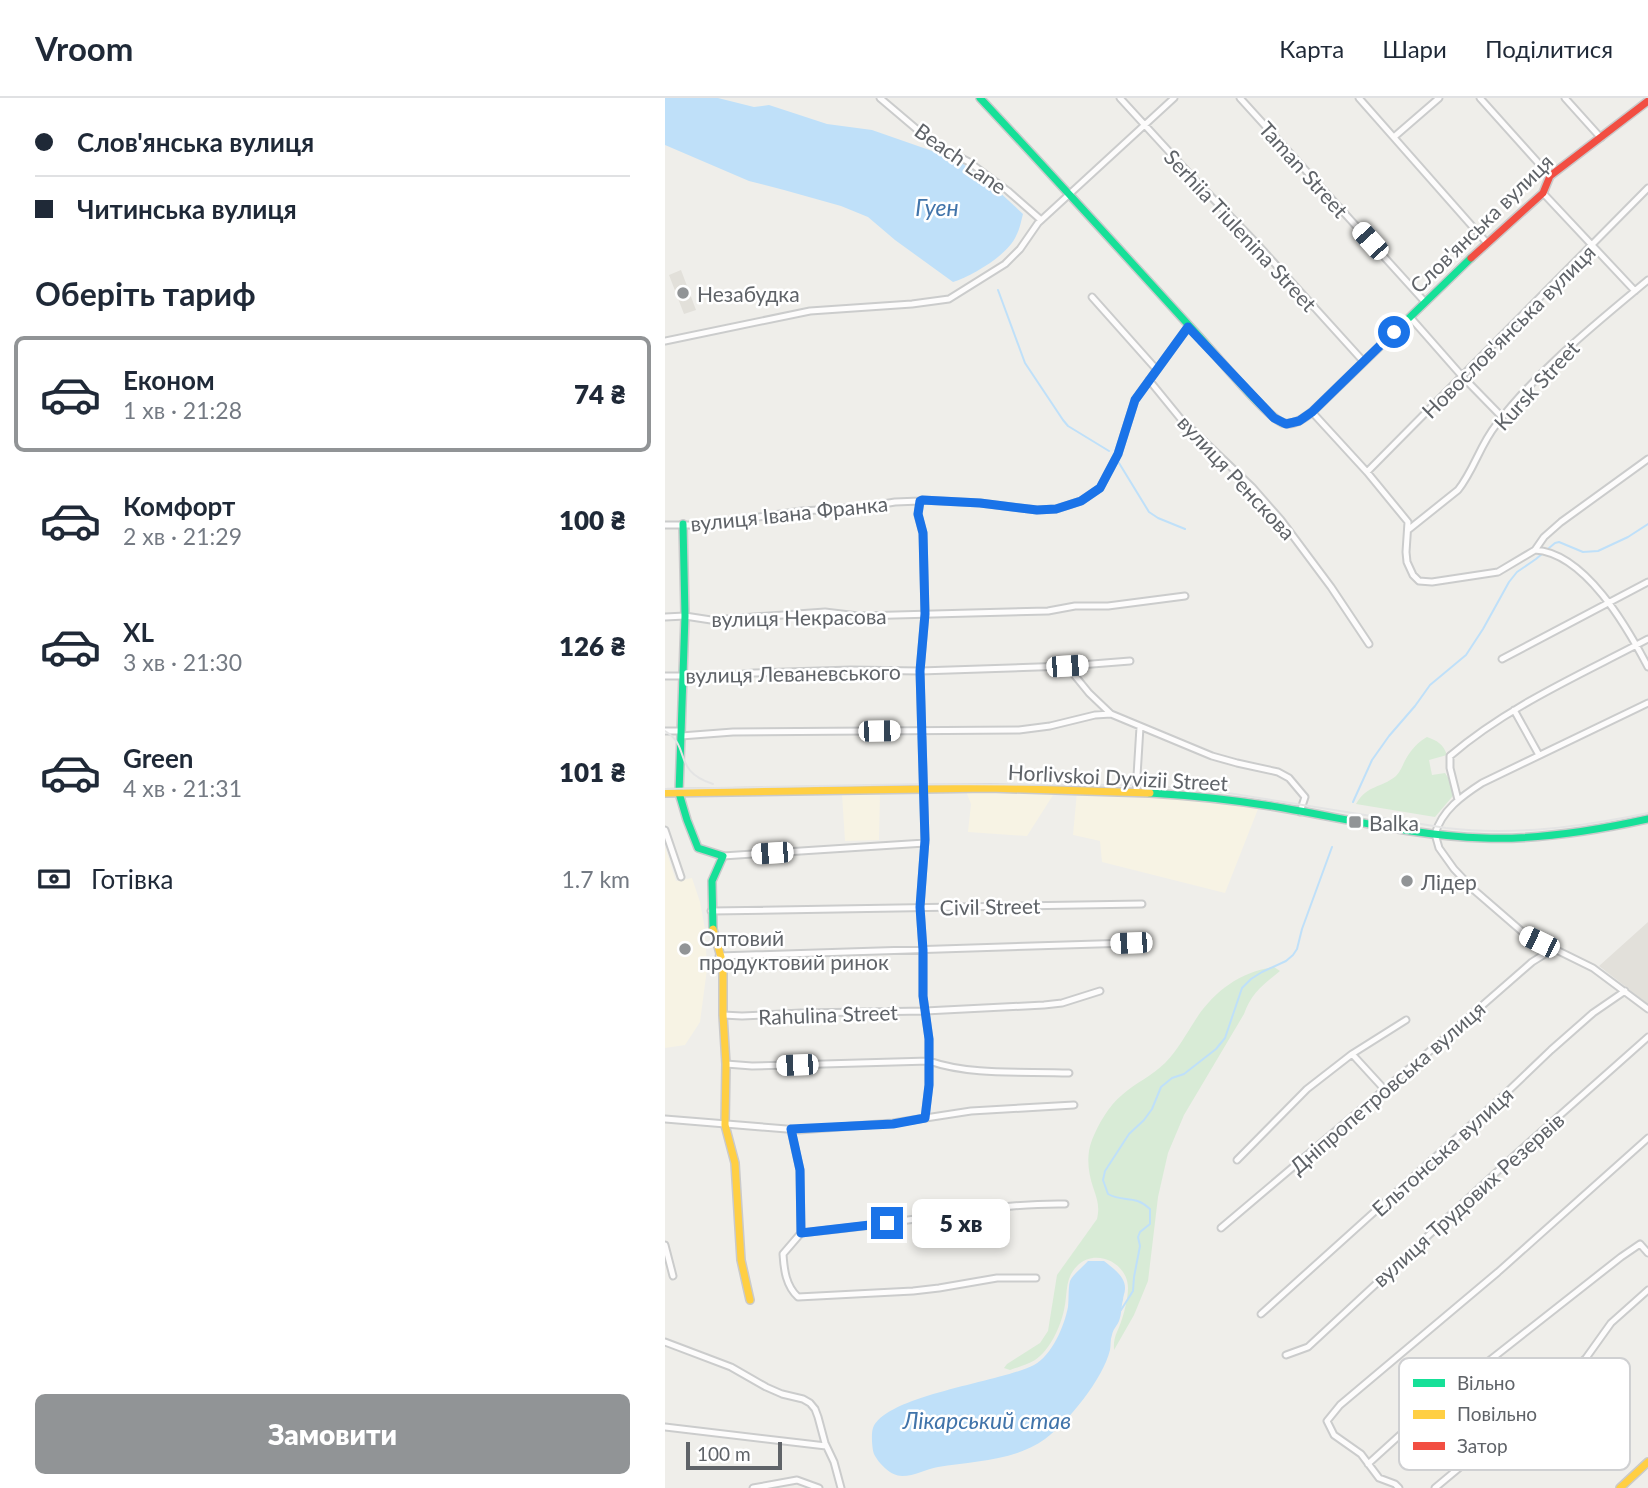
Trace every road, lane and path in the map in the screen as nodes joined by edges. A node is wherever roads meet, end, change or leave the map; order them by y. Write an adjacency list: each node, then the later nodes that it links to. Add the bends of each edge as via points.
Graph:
1 (880, 98): 18 (street, Beach Lane, via 933,143 969,162)
2 (980, 98): 17 (street)
3 (1120, 98): 11 (street, Serhiia Tiulenina Street)
4 (1174, 98): 11 (street)
5 (1240, 98): 24 (street, Taman Street)
6 (1359, 98): 12 (street)
7 (1439, 98): 12 (street)
8 (1480, 98): 14 (street)
9 (1565, 98): 13 (street)
10 (1647, 100): 13 (street, Слов'янська вулиця)
11 (1144, 124): 17 (street); 28 (street, Serhiia Tiulenina Street)
12 (1394, 137): 19 (street)
13 (1601, 138): 14 (street, Слов'янська вулиця)
14 (1550, 176): 16 (street, Слов'янська вулиця)
15 (1648, 188): 20 (street, Новослов'янська вулиця)
16 (1543, 193): 19 (street, Слов'янська вулиця); 20 (street)
17 (1070, 195): 18 (street); 26 (street)
18 (1041, 220): 27 (street, via 1005,264 949,299 810,311)
19 (1487, 243): 24 (street, Слов'янська вулиця)
20 (1593, 245): 22 (street); 30 (street, Новослов'янська вулиця)
21 (1648, 280): 22 (street, Kursk Street)
22 (1635, 291): 33 (street, Kursk Street, via 1552,362)
23 (1093, 298): 29 (street)
24 (1425, 302): 25 (street, Слов'янська вулиця)
25 (1410, 317): 28 (street, Слов'янська вулиця); 30 (street)
26 (1188, 327): 29 (street, вулиця Івана Франка); 32 (street, Слов'янська вулиця, via 1280,422 1293,424)
27 (665, 341)
28 (1363, 362): 32 (street, Слов'янська вулиця)
29 (1157, 370): 31 (street, вулиця Івана Франка)
30 (1461, 375): 33 (street); 35 (street, Новослов'янська вулиця)
31 (1149, 380): 36 (street, вулиця Івана Франка, via 1135,400 1118,454 1100,488 1081,501 1037,510); 48 (street, вулиця Ренскова, via 1281,520)
32 (1312, 412): 35 (street)
33 (1502, 417): 39 (street, Kursk Street, via 1458,490)
34 (1648, 459): 40 (street, via 1561,522 1544,537)
35 (1367, 472): 39 (street, via 1408,522)
36 (920, 501): 37 (street, вулиця Івана Франка); 44 (street)
37 (683, 524): 38 (street, вулиця Івана Франка); 45 (street)
38 (665, 525)
39 (1408, 530): 40 (street, via 1407,562 1419,581 1497,572)
40 (1540, 551): 43 (street, via 1574,566)
41 (1648, 582): 43 (street)
42 (1185, 596): 44 (street, вулиця Некрасова, via 1048,611)
43 (1610, 603): 49 (street); 50 (street)
44 (925, 614): 45 (street, вулиця Некрасова, via 825,612 711,620); 54 (street)
45 (685, 616): 46 (street, вулиця Некрасова); 55 (street)
46 (665, 617)
47 (1648, 639): 49 (street)
48 (1369, 644)
49 (1636, 645): 53 (street); 58 (street)
50 (1502, 659)
51 (1130, 662): 52 (street, вулиця Леваневського)
52 (1067, 666): 54 (street, вулиця Леваневського); 59 (street)
53 (1648, 667)
54 (920, 671): 55 (street, вулиця Леваневського); 61 (street)
55 (682, 675): 56 (street, вулиця Леваневського); 63 (street)
56 (665, 676)
57 (1648, 703): 64 (street)
58 (1514, 710): 64 (street); 69 (street, via 1450,756)
59 (1111, 714): 60 (street); 61 (street, via 1019,730)
60 (1140, 727): 66 (street); 70 (street, via 1212,756 1284,775 1305,797)
61 (922, 730): 63 (street); 65 (street)
62 (665, 731): 63 (street)
63 (681, 733): 68 (street)
64 (1539, 755): 69 (street)
65 (923, 788): 66 (street, Horlivskoi Dyvizii Street); 68 (street, Horlivskoi Dyvizii Street); 74 (street)
66 (1136, 792): 70 (street, Horlivskoi Dyvizii Street)
67 (665, 793): 68 (street, Horlivskoi Dyvizii Street)
68 (679, 793): 75 (street, via 698,848)
69 (1458, 800): 73 (street, via 1443,815)
70 (1300, 812): 73 (street, Horlivskoi Dyvizii Street)
71 (1648, 819): 73 (street, Horlivskoi Dyvizii Street, via 1553,836)
72 (665, 830): 76 (street)
73 (1435, 834): 81 (street, via 1446,860 1474,890 1526,935)
74 (925, 843): 75 (street); 78 (street)
75 (723, 856): 79 (street, via 712,881)
76 (681, 877)
77 (1142, 904): 78 (street, Civil Street)
78 (920, 907): 79 (street, Civil Street); 82 (street)
79 (711, 911): 83 (street)
80 (1131, 943): 82 (street)
81 (1553, 949): 84 (street, via 1579,960); 95 (street, Дніпропетровська вулиця, via 1532,962)
82 (923, 950): 83 (street); 87 (street)
83 (719, 956): 88 (street)
84 (1625, 991): 86 (street); 112 (street, Ельтонська вулиця, via 1551,1050)
85 (1100, 992): 87 (street, Rahulina Street, via 1044,1005)
86 (1648, 1009)
87 (925, 1011): 88 (street, Rahulina Street); 92 (street)
88 (723, 1015): 93 (street)
89 (1406, 1020): 91 (street)
90 (1648, 1037): 114 (street, вулиця Трудових Резервів, via 1308,1346)
91 (1352, 1054): 95 (street); 102 (street, via 1307,1089)
92 (929, 1061): 93 (street); 94 (street, via 991,1071); 97 (street)
93 (726, 1065): 99 (street)
94 (1069, 1073)
95 (1385, 1090): 104 (street, Дніпропетровська вулиця)
96 (1074, 1105): 97 (street)
97 (925, 1118): 100 (street)
98 (665, 1119): 99 (street)
99 (725, 1125): 100 (street); 111 (street, via 735,1163 741,1260)
100 (791, 1129): 105 (street, via 800,1170)
101 (1648, 1138): 121 (street, via 1340,1405 1327,1421 1334,1435)
102 (1237, 1160)
103 (1065, 1204): 105 (street, via 998,1207)
104 (1221, 1228)
105 (801, 1233): 109 (street, via 783,1254 785,1272 798,1297)
106 (665, 1245): 108 (street)
107 (1648, 1253): 115 (street, via 1640,1244)
108 (673, 1276)
109 (1036, 1278)
110 (1648, 1290): 116 (street, via 1611,1323)
111 (750, 1300)
112 (1261, 1314)
113 (665, 1342): 119 (street, via 810,1403)
114 (1286, 1355)
115 (1493, 1358)
116 (1586, 1358)
117 (665, 1427): 119 (street)
118 (1399, 1436): 121 (street)
119 (826, 1446): 125 (street)
120 (1648, 1462): 128 (street)
121 (1368, 1464): 126 (street, via 1379,1478)
122 (1456, 1470): 127 (street)
123 (753, 1488): 124 (street, via 797,1480)
124 (819, 1488)
125 (841, 1488)
126 (1399, 1488)
127 (1435, 1488)
128 (1620, 1488)

